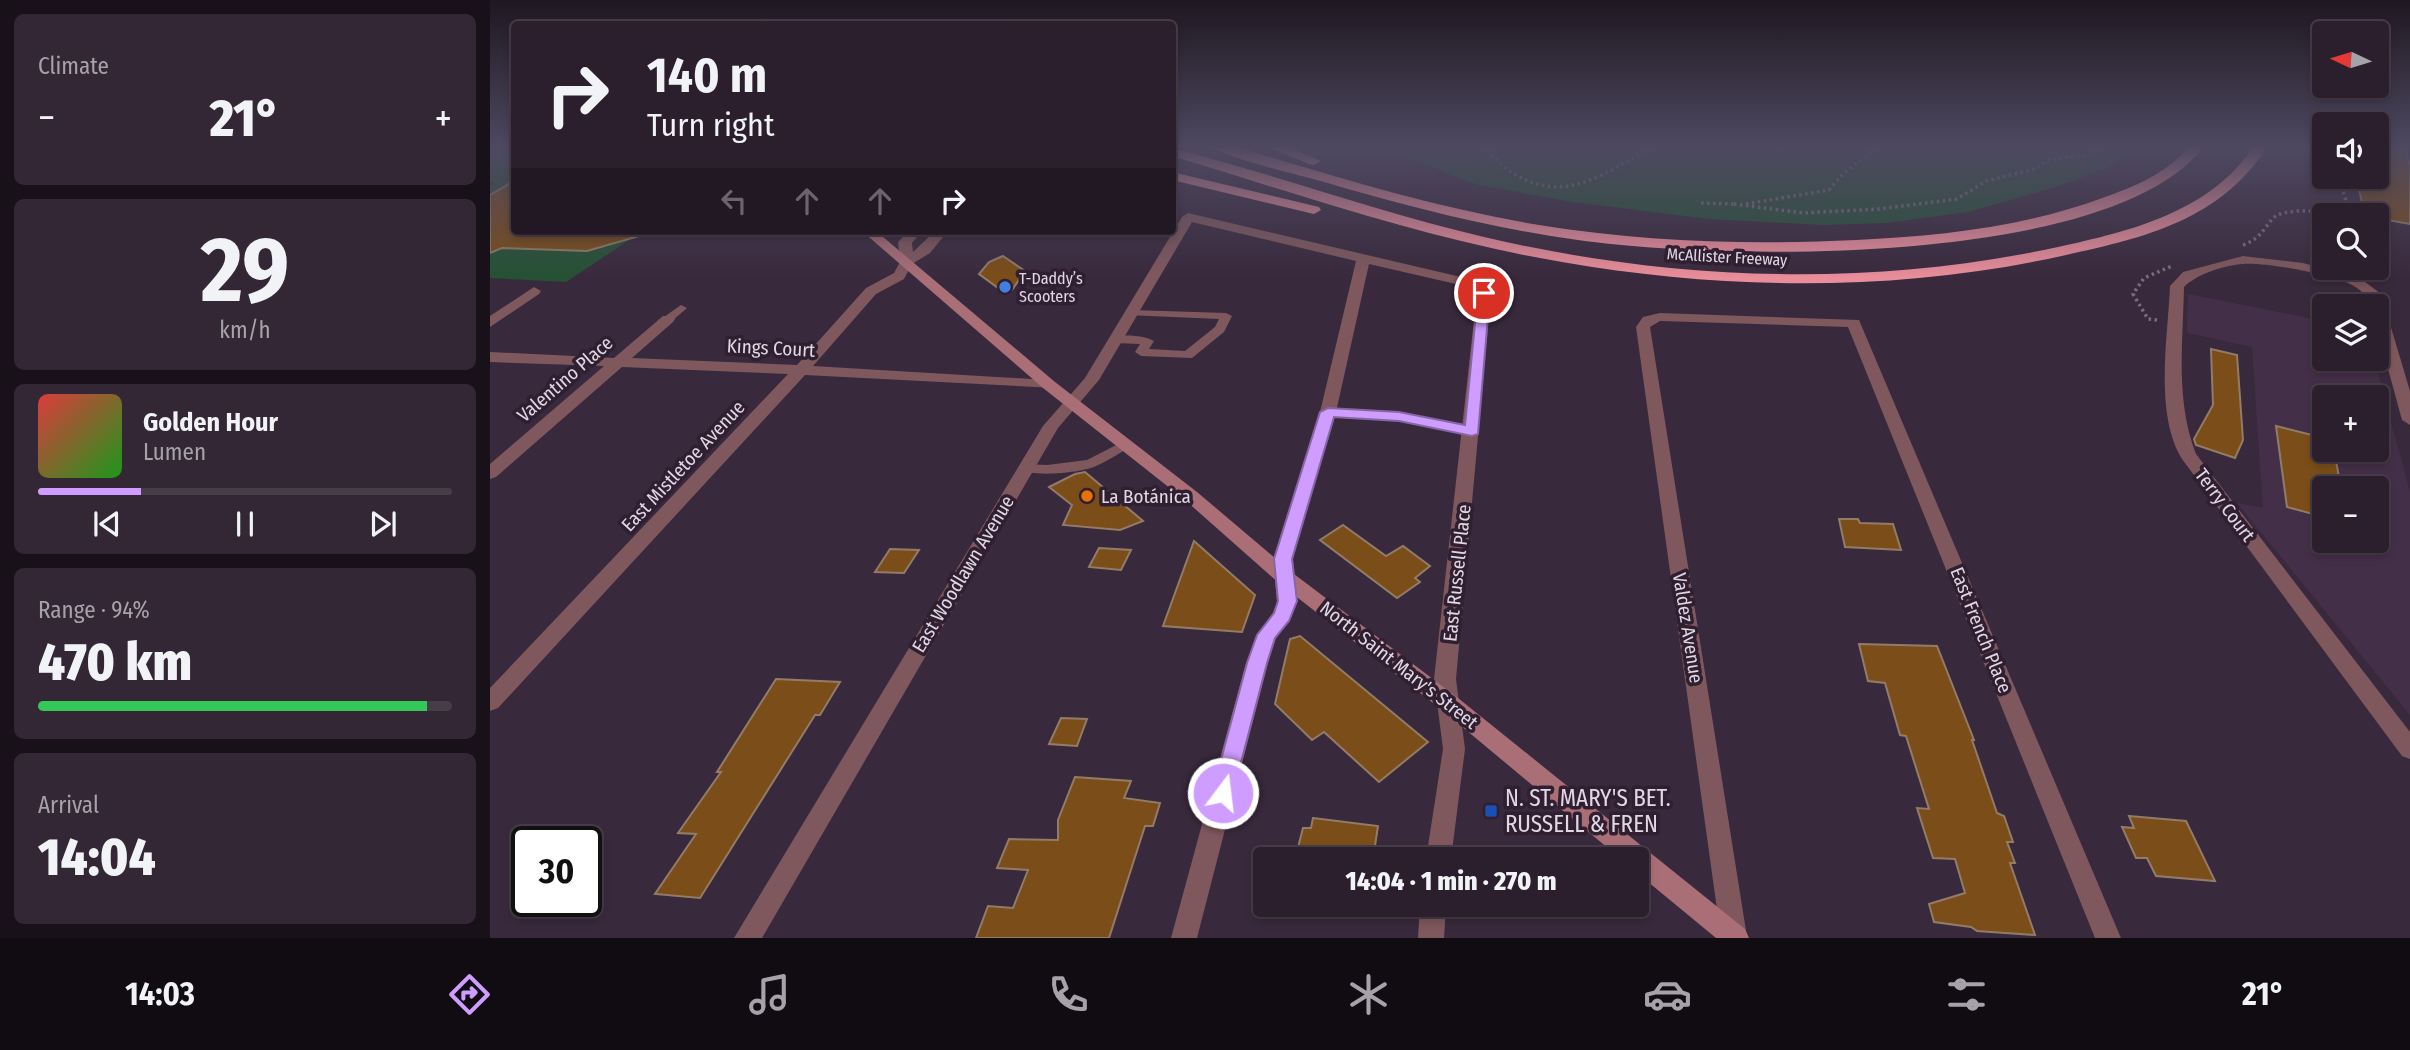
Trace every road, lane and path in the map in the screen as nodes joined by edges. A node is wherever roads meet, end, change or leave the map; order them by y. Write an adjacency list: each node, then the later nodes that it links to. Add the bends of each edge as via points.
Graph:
1 (1231, 190): 17 (highway, via 1479,248)
2 (1296, 190): 17 (highway, McAllister Freeway, via 1395,220)
3 (1373, 190): 14 (highway, McAllister Freeway, via 1540,230)
4 (1407, 190): 14 (highway)
5 (1829, 190): 10 (path)
6 (1972, 190): 10 (path, via 1957,199 1879,209 1803,213)
7 (2136, 190): 14 (highway, McAllister Freeway, via 2070,215 1953,239 1823,247)
8 (2222, 190): 17 (highway, McAllister Freeway, via 2201,204 2121,237 2056,254 1926,273 1779,279)
9 (1701, 203): 10 (path)
10 (1734, 204)
11 (872, 235): 16 (main road, North Saint Mary's Street)
12 (912, 235): 16 (street, via 905,242)
13 (938, 235): 16 (street, East Mistletoe Avenue)
14 (1617, 239)
15 (1364, 257): 20 (street, East Woodlawn Avenue, via 1188,218); 30 (street); 32 (street, East Russell Place, via 1481,287)
16 (907, 262): 27 (street, East Mistletoe Avenue, via 899,276 871,291); 28 (main road, North Saint Mary's Street)
17 (1596, 264)
18 (534, 291): 22 (street)
19 (681, 308): 21 (lane)
20 (1131, 313): 24 (street, East Woodlawn Avenue); 24 (lane, via 1226,316 1220,329 1188,355 1142,352 1149,341)
21 (668, 319): 26 (street, Valentino Place)
22 (490, 323)
23 (1854, 323): 42 (street, Valdez Avenue, via 1660,317 1643,327); 46 (street, East French Place)
24 (1115, 339): 29 (street, East Woodlawn Avenue, via 1091,380)
25 (490, 357): 26 (street, Kings Court)
26 (616, 361): 27 (street, Kings Court); 35 (street, Valentino Place)
27 (801, 370): 28 (street, Kings Court); 37 (street, East Mistletoe Avenue)
28 (1049, 385): 29 (main road, North Saint Mary's Street)
29 (1072, 401): 33 (main road, North Saint Mary's Street); 34 (street, East Woodlawn Avenue)
30 (1328, 412): 32 (lane, via 1399,416); 36 (street, via 1283,559)
31 (2410, 420): 39 (street, Terry Court, via 2376,297 2355,281 2277,263 2244,261 2188,275 2177,286 2175,403 2181,440 2200,473)
32 (1472, 431): 38 (street, East Russell Place, via 1445,679)
33 (1126, 444): 34 (lane, via 1090,464); 36 (main road, North Saint Mary's Street)
34 (1026, 468): 43 (street, East Woodlawn Avenue)
35 (490, 473)
36 (1287, 579): 38 (main road, North Saint Mary's Street); 44 (street, via 1287,601 1257,663)
37 (490, 702)
38 (1450, 704): 40 (street, East Russell Place, via 1454,749); 42 (main road, North Saint Mary's Street)
39 (2410, 750)
40 (1441, 847)
41 (1432, 917): 45 (street)
42 (1735, 937)
43 (747, 938)
44 (1184, 938)
45 (1430, 938)
46 (2108, 938)

